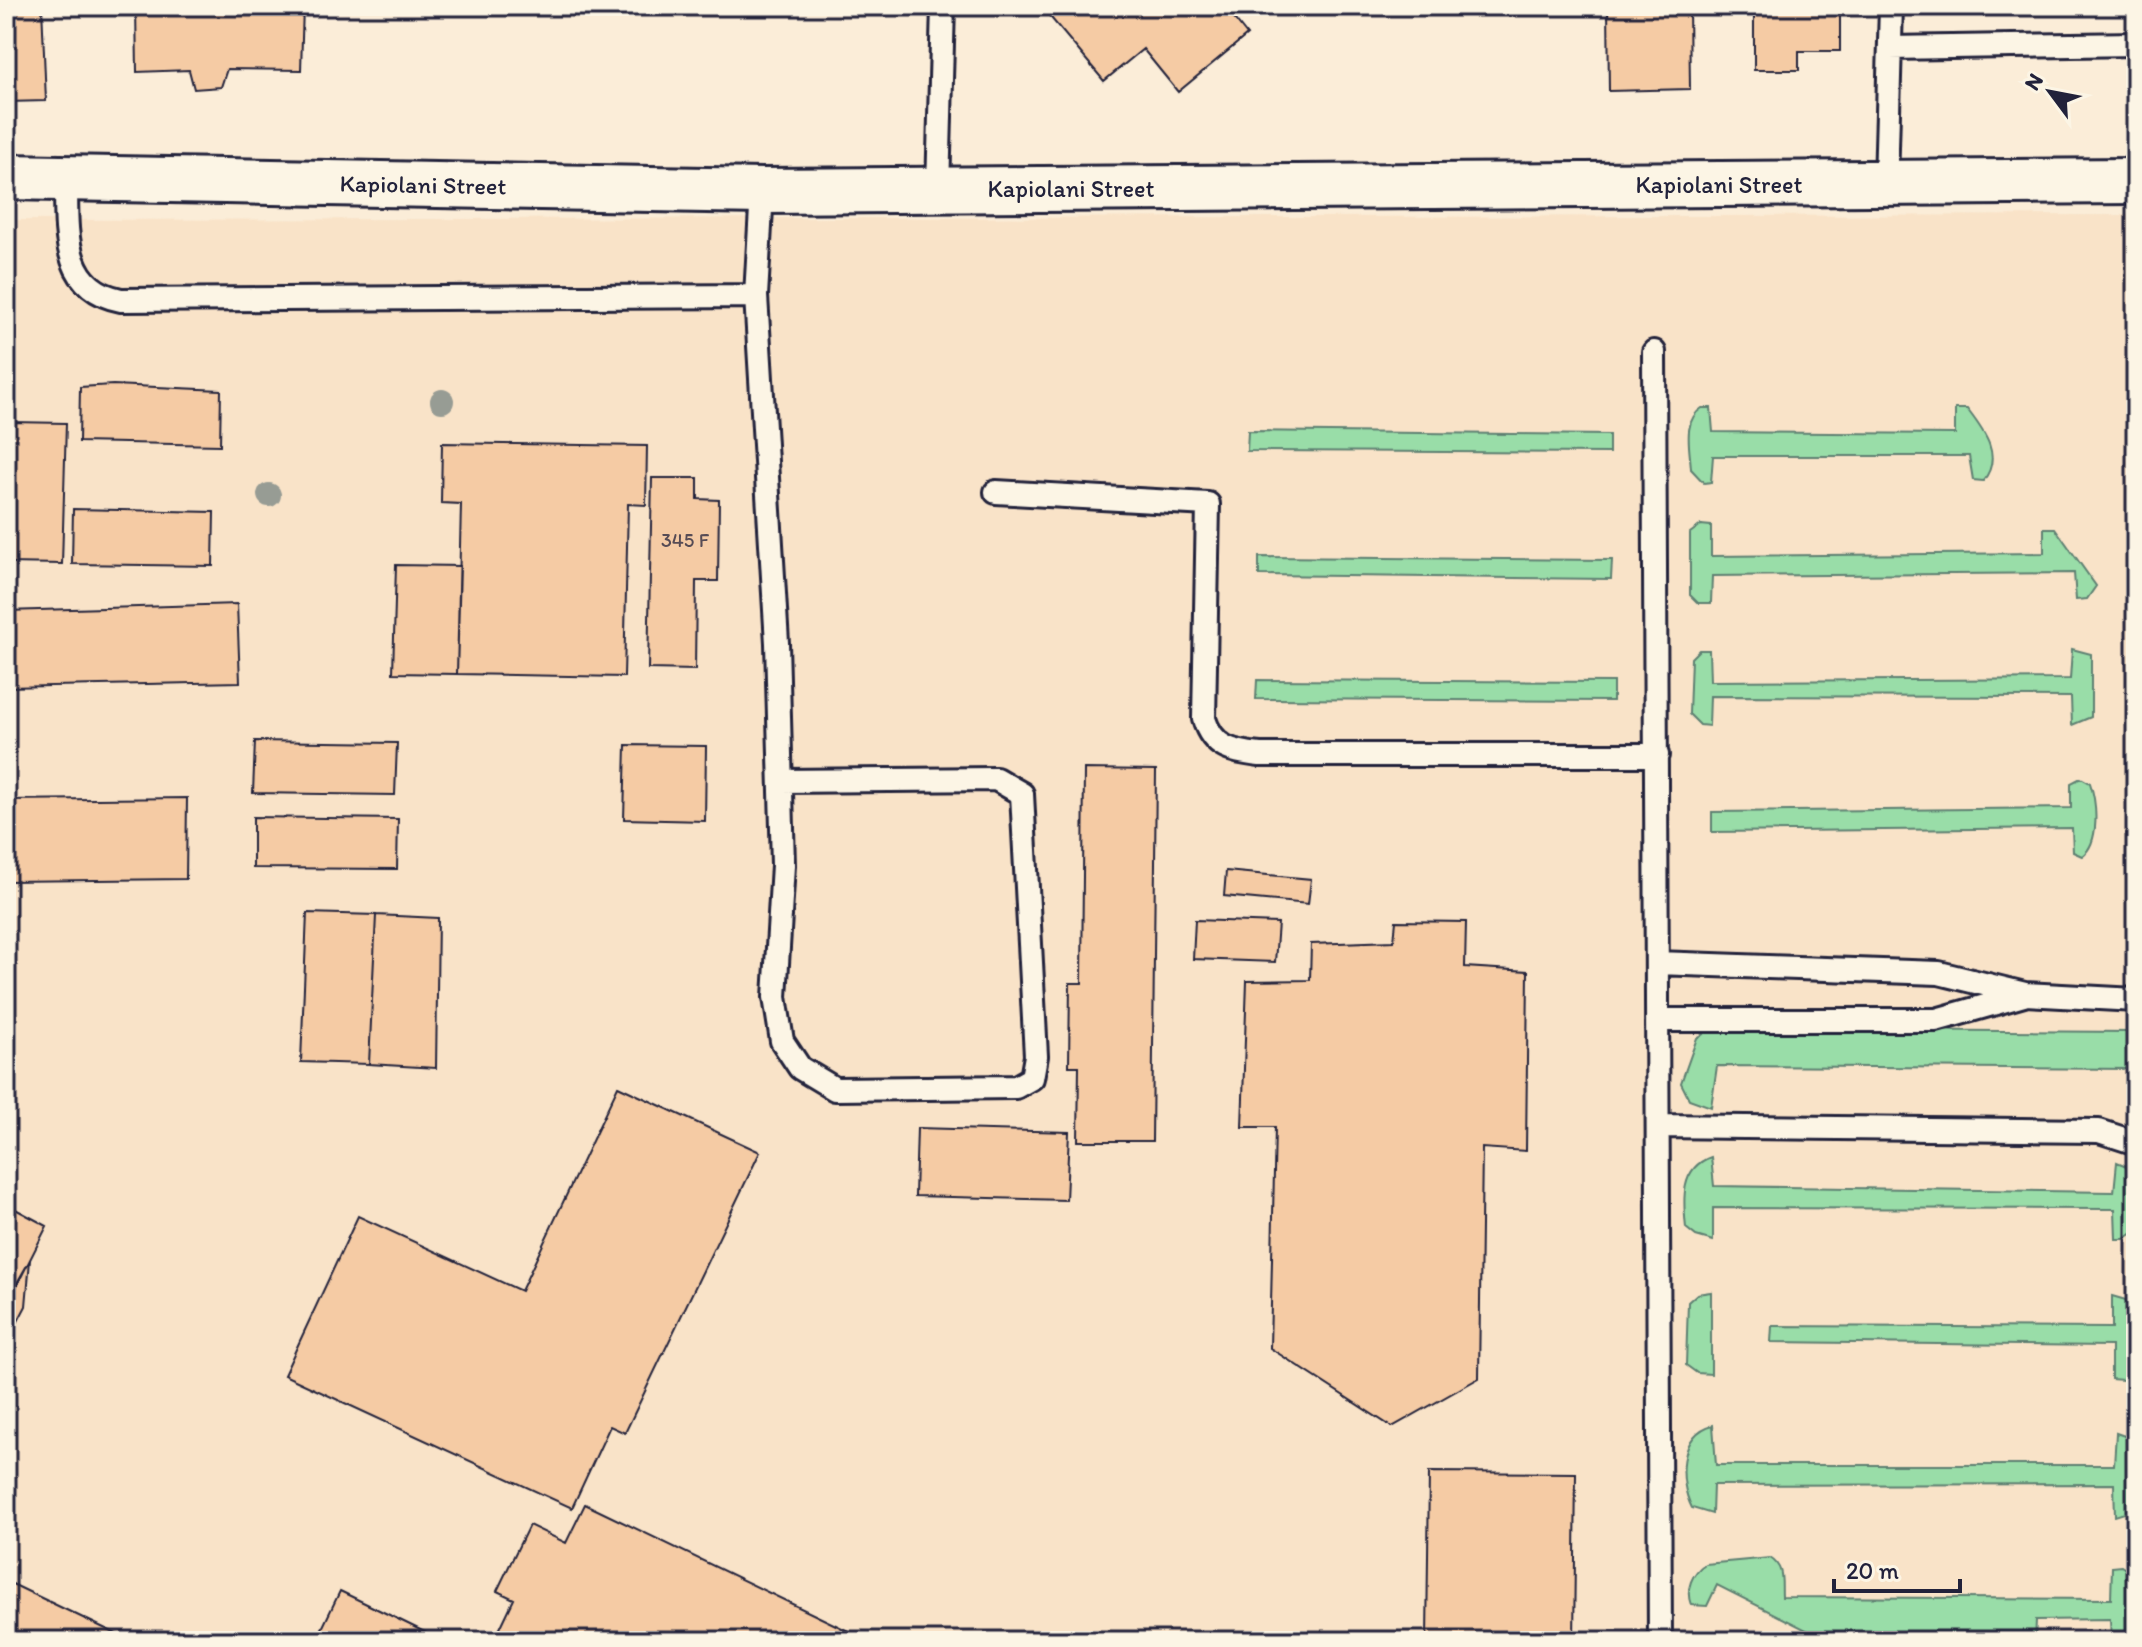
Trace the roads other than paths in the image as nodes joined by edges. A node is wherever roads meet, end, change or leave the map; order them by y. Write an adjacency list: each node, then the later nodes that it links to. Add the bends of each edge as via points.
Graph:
1 (943, 6): 9 (lane)
2 (1891, 6): 4 (lane)
3 (2136, 44): 4 (lane)
4 (1890, 48): 8 (lane)
5 (6, 177): 6 (street, Kapiolani Street)
6 (66, 180): 10 (street, Kapiolani Street); 11 (lane, via 71,260 88,284 121,300)
7 (2136, 181): 8 (street, Kapiolani Street)
8 (1886, 183): 9 (street, Kapiolani Street)
9 (938, 190): 10 (street, Kapiolani Street)
10 (762, 191): 11 (lane)
11 (756, 296): 15 (lane)
12 (1654, 352): 14 (lane)
13 (996, 492): 14 (lane, via 1208,504 1204,719 1215,742 1225,749 1260,755)
14 (1657, 755): 16 (lane)
15 (782, 781): 15 (lane, via 775,997 782,1041 800,1068 835,1089 1016,1087 1032,1078 1036,1056 1022,794 996,779)
16 (1657, 963): 17 (lane, via 1939,973); 19 (lane)
17 (2025, 994): 18 (lane); 19 (lane, via 1936,1020)
18 (2136, 1000)
19 (1658, 1020): 20 (lane)
20 (1658, 1126): 21 (lane, via 2099,1131); 22 (lane)
21 (2136, 1143)
22 (1660, 1641)

